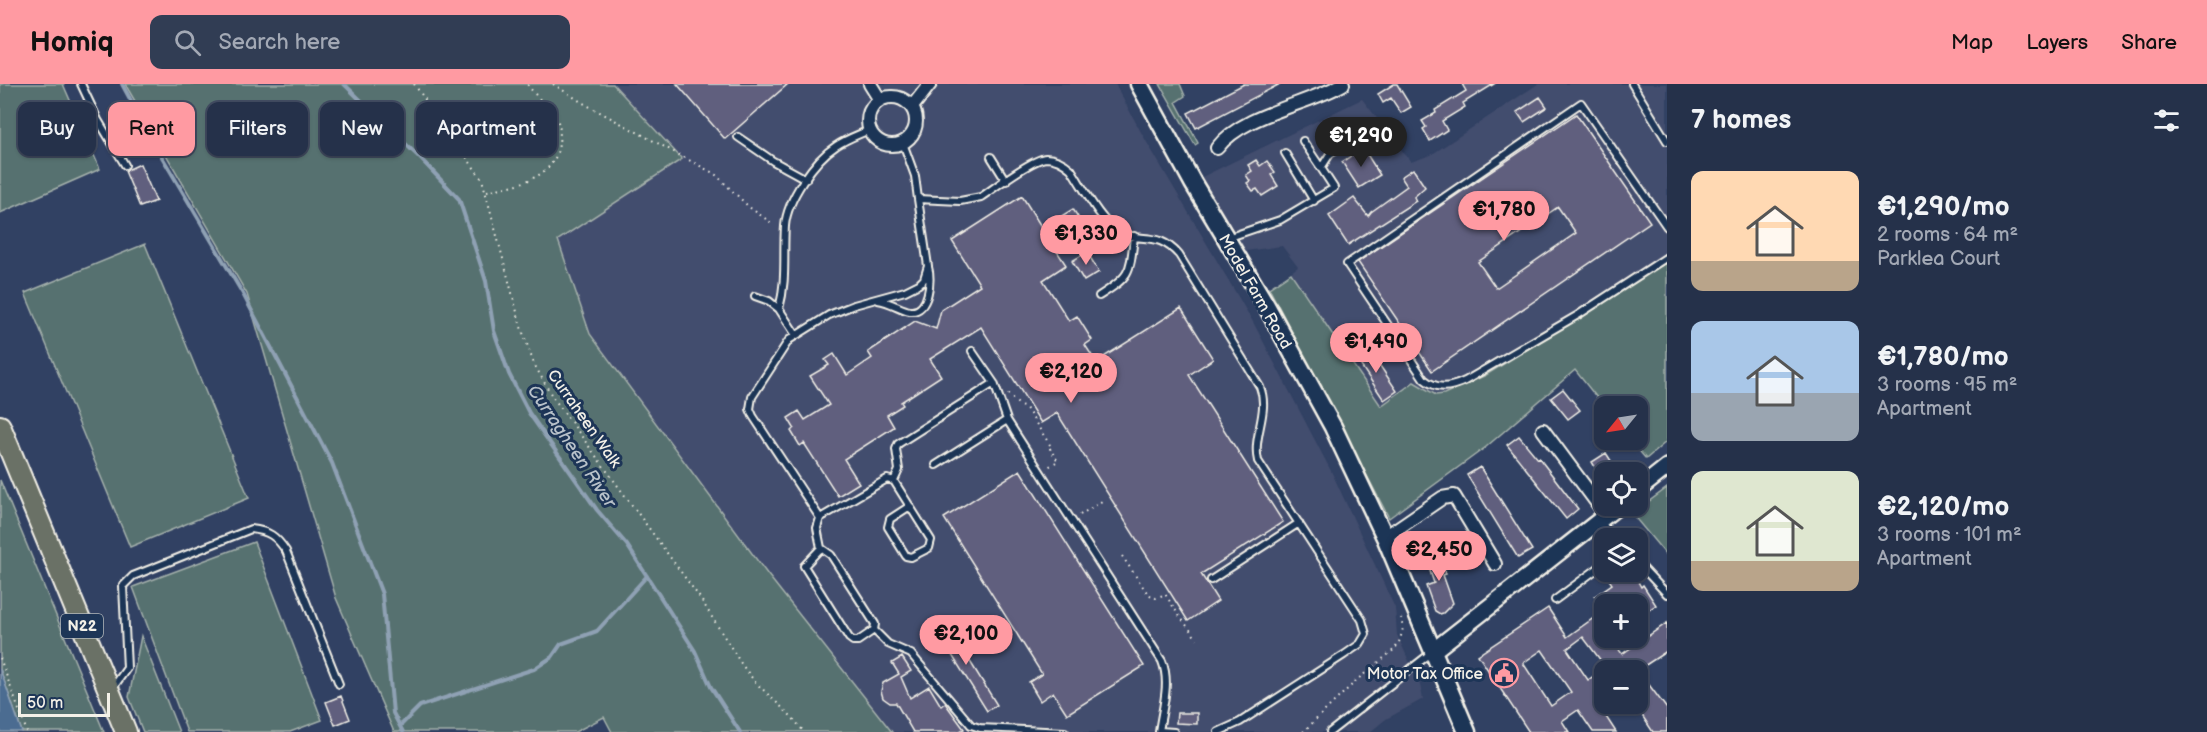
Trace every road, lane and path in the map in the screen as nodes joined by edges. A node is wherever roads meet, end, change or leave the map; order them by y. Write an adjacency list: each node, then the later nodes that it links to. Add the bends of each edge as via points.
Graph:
1 (81, 84): 21 (lane)
2 (414, 84): 25 (path, Curraheen Walk, via 478,170)
3 (527, 84): 25 (path, via 559,123 558,151 549,167 534,178)
4 (553, 84): 28 (path, via 715,174 749,207)
5 (870, 84): 10 (street)
6 (930, 84): 11 (street)
7 (1139, 84): 31 (main road, Model Farm Road)
8 (1343, 84): 18 (street, via 1258,120 1228,136)
9 (1632, 84): 16 (lane)
10 (880, 100): 11 (street, via 901,99); 13 (street, via 867,118)
11 (912, 107): 17 (street, via 916,123)
12 (1372, 128): 22 (lane, via 1330,154)
13 (869, 130): 17 (street, via 881,143); 23 (lane, via 834,147)
14 (738, 136): 23 (lane)
15 (1303, 141): 22 (lane)
16 (1667, 141)
17 (903, 143): 26 (lane, via 915,176)
18 (1217, 148)
19 (1285, 153): 27 (lane)
20 (991, 157): 24 (lane)
21 (125, 165)
22 (1321, 168): 27 (lane, via 1334,188)
23 (806, 179): 37 (lane, via 785,224 785,289)
24 (1006, 181): 26 (lane, via 971,200); 30 (lane, via 1040,159 1063,162 1107,222 1117,231)
25 (486, 191): 76 (path, Curraheen Walk, via 521,327 538,372 589,449 700,598 742,665)
26 (918, 199): 33 (lane)
27 (1314, 201): 31 (lane, via 1280,220)
28 (778, 223)
29 (1667, 226): 32 (lane, via 1581,103 1347,264 1424,379 1440,387 1465,381)
30 (1134, 236): 35 (lane, via 1127,275); 56 (lane, via 1161,240 1179,255 1260,387 1264,398 1258,461)
31 (1226, 238): 57 (main road, Model Farm Road, via 1333,426)
32 (1667, 257)
33 (928, 266): 36 (lane, via 920,284); 36 (lane, via 930,287 920,308 908,311 894,303)
34 (756, 296): 37 (lane)
35 (1099, 296)
36 (873, 300): 38 (lane, via 829,315)
37 (779, 309): 38 (lane)
38 (796, 335): 54 (lane, via 752,397 750,409)
39 (972, 351): 40 (lane)
40 (994, 383): 41 (lane); 48 (lane, via 898,444 899,470)
41 (996, 391): 42 (lane); 47 (path, via 1011,394 1026,408 1052,448 1058,461)
42 (1007, 420): 45 (lane); 47 (lane)
43 (0, 426): 72 (highway, N22)
44 (1543, 430): 50 (street)
45 (936, 465)
46 (1667, 467): 49 (street)
47 (1041, 472): 55 (lane)
48 (894, 481): 52 (lane); 54 (lane, via 887,479)
49 (1648, 482)
50 (1594, 497)
51 (1105, 499): 55 (path)
52 (910, 506): 52 (lane, via 891,519 888,527 906,556 911,557 931,544)
53 (1604, 516): 69 (street)
54 (820, 518): 58 (lane, via 817,528)
55 (1072, 520): 73 (lane, via 1166,670)
56 (1299, 523): 63 (lane); 79 (lane, via 1362,620 1366,634 1360,644 1344,655)
57 (1385, 537): 60 (street, via 1442,498 1454,496); 69 (main road, Model Farm Road)
58 (821, 548): 67 (lane, via 831,555 875,624); 67 (lane, via 804,566 842,629 853,642)
59 (1122, 556): 68 (path, via 1148,594 1156,598 1166,594)
60 (1495, 564)
61 (1594, 571): 65 (lane)
62 (1648, 574): 64 (lane)
63 (1211, 579)
64 (1667, 594)
65 (1555, 600)
66 (1401, 618): 80 (path, via 1403,628 1395,649)
67 (874, 630): 77 (lane, via 888,644 911,654 970,725)
68 (1197, 639)
69 (1433, 651): 81 (lane); 82 (main road, Model Farm Road)
70 (0, 658): 74 (path)
71 (339, 684): 72 (lane, via 286,551 278,538 251,529 133,576 123,586 127,668)
72 (109, 692): 75 (highway, N22)
73 (1160, 731): 78 (lane)
74 (27, 732)
75 (126, 732)
76 (804, 732)
77 (1065, 732)
78 (1174, 732)
79 (1218, 732)
80 (1303, 732)
81 (1330, 732)
82 (1467, 732)

